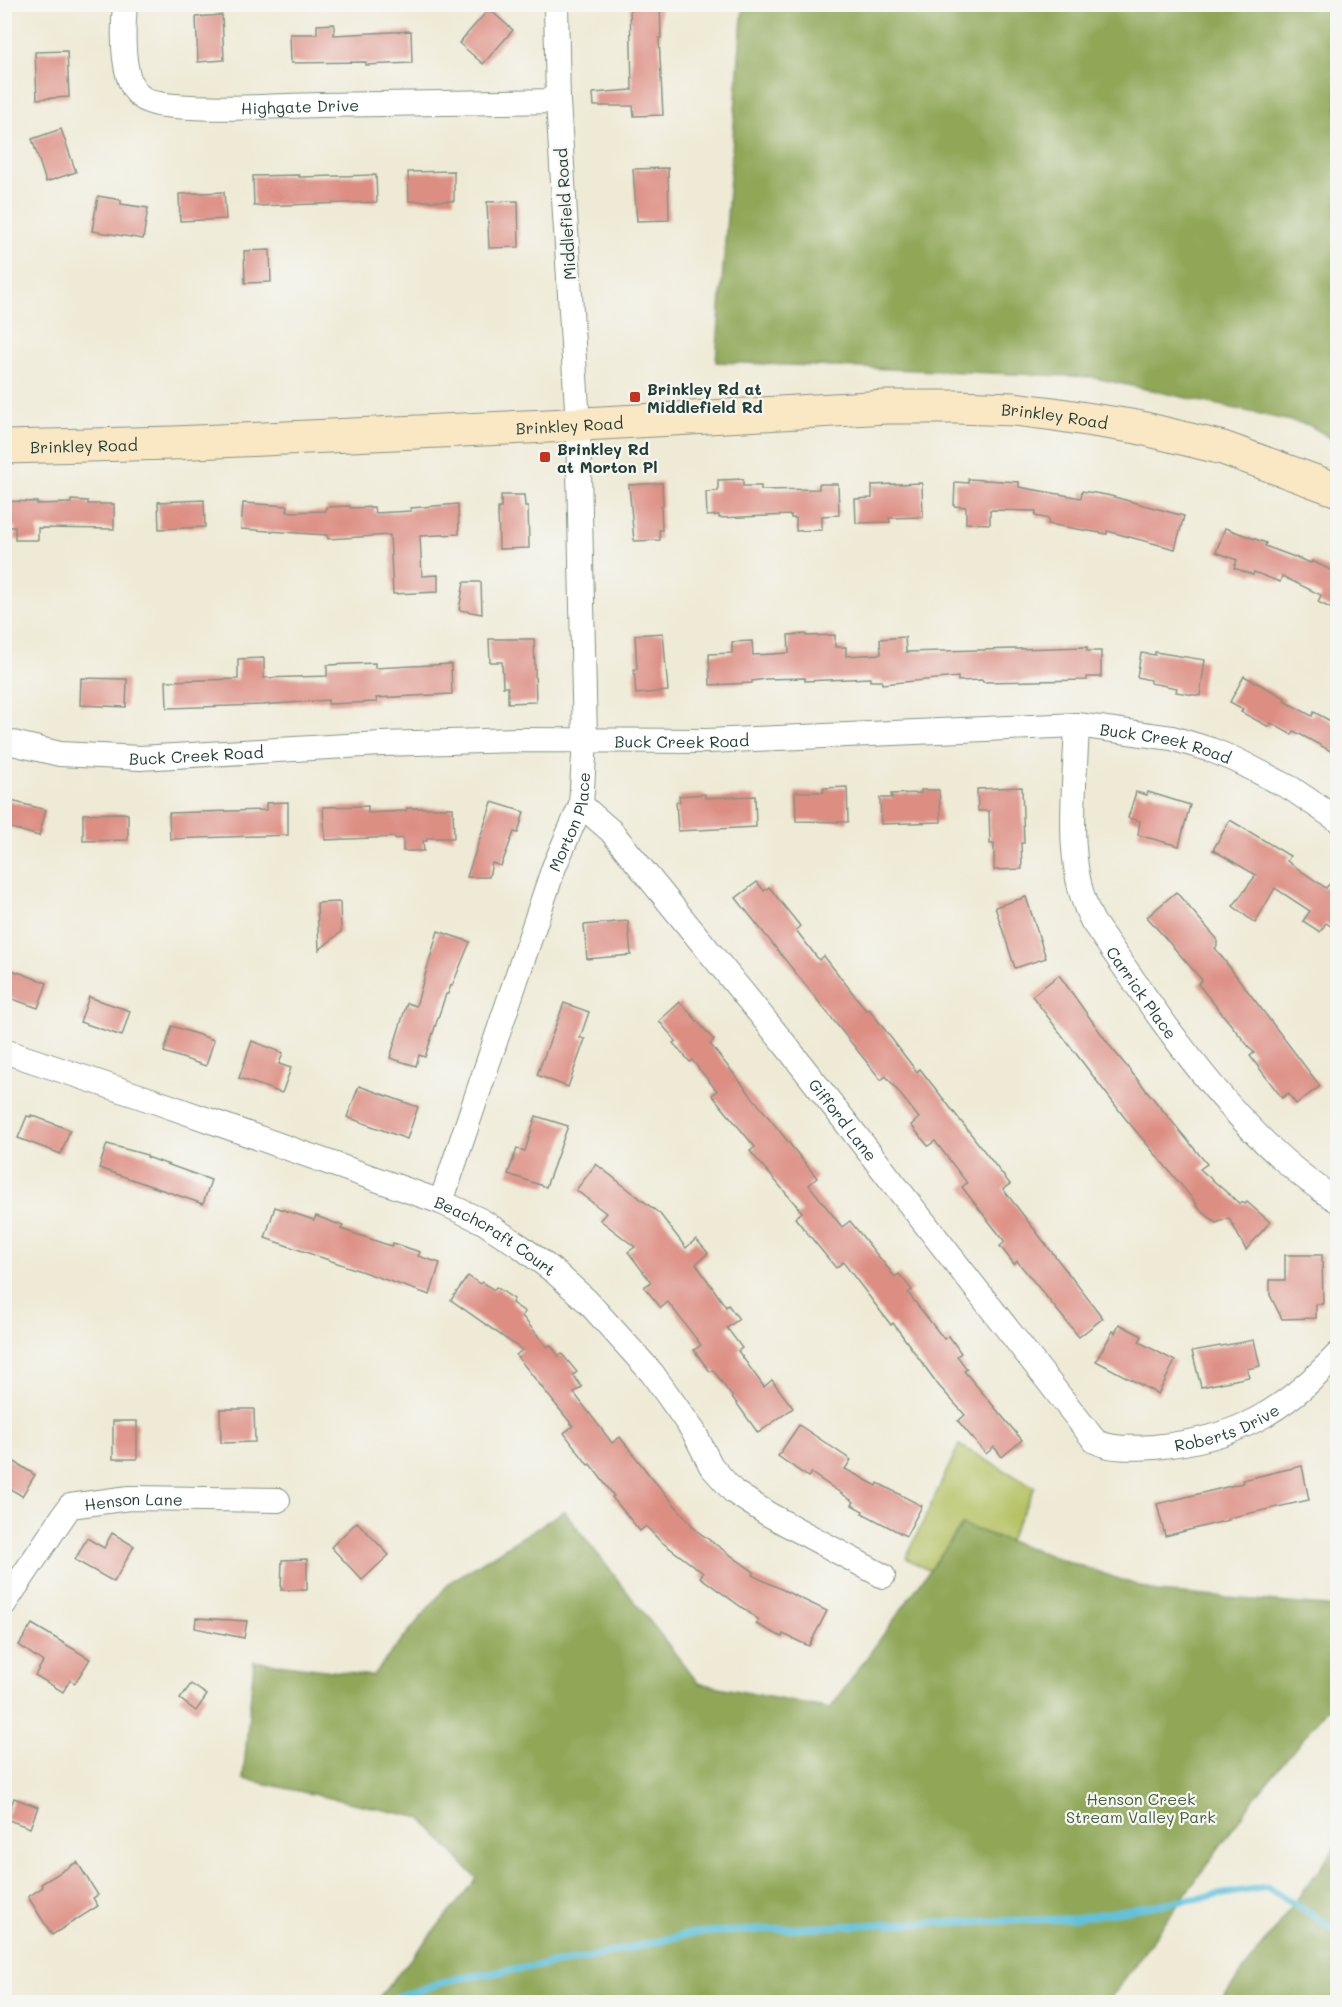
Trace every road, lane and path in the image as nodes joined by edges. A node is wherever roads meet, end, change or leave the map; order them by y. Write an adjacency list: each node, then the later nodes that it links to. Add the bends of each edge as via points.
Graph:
1 (126, 4): 3 (street, Highgate Drive, via 123,31 131,82 141,97 155,103 237,108)
2 (556, 4): 3 (street, Middlefield Road)
3 (558, 101): 4 (street, Middlefield Road)
4 (578, 424): 5 (main road, Brinkley Road); 6 (main road, Brinkley Road, via 887,407 1014,409 1137,428 1223,448); 8 (street, Morton Place)
5 (4, 447)
6 (1338, 490)
7 (1077, 725): 8 (street, Buck Creek Road, via 717,740); 11 (street, Buck Creek Road, via 1172,738 1210,750 1292,789); 13 (street, Carrick Place, via 1074,862 1081,897 1093,922 1176,1039 1245,1124 1280,1157)
8 (585, 740): 9 (street, Buck Creek Road, via 381,744 140,758 60,754); 10 (street, Morton Place)
9 (4, 741)
10 (581, 805): 14 (street, Morton Place, via 554,867); 16 (street, Gifford Lane, via 611,831 780,1038)
11 (1338, 820)
12 (4, 1051): 14 (street, Beachcraft Court)
13 (1338, 1201)
14 (441, 1202): 18 (street, Beachcraft Court, via 482,1221 520,1246 587,1301 652,1374 694,1432 711,1466 734,1492)
15 (1338, 1354): 16 (street, Roberts Drive, via 1299,1392 1258,1419 1219,1436 1146,1447 1103,1445)
16 (1095, 1441)
17 (278, 1500): 19 (street, Henson Lane, via 129,1498 70,1506)
18 (883, 1576)
19 (4, 1604)

